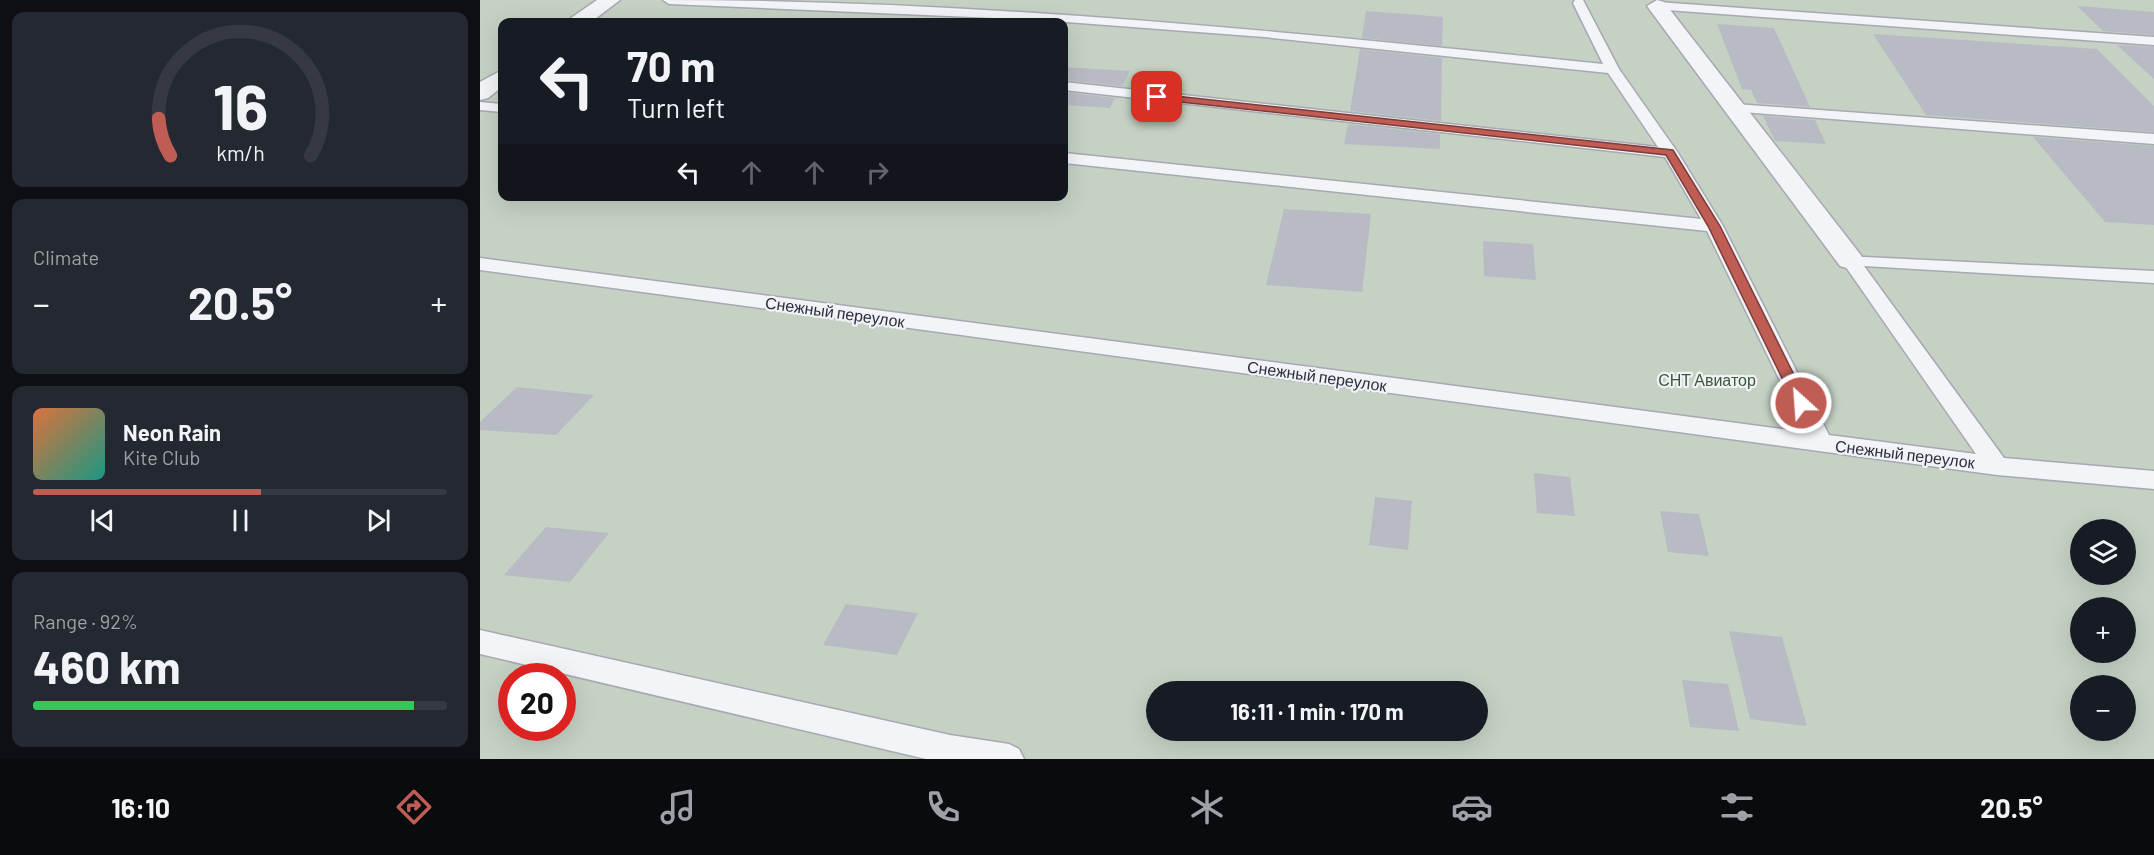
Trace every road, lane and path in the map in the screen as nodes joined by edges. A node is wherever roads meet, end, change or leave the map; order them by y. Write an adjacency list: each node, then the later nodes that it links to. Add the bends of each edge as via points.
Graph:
1 (610, 0): 5 (street)
2 (669, 0): 6 (lane)
3 (1579, 3): 9 (lane)
4 (1658, 6): 8 (lane); 15 (street)
5 (584, 18)
6 (1045, 18)
7 (1068, 19): 9 (lane, via 1264,33)
8 (2154, 41)
9 (1612, 69): 17 (lane)
10 (498, 80): 12 (street)
11 (1068, 86): 17 (lane)
12 (480, 93)
13 (480, 106): 14 (lane)
14 (498, 108)
15 (1735, 108): 16 (lane); 20 (street)
16 (2154, 139)
17 (1670, 153): 19 (lane)
18 (1068, 158): 19 (lane)
19 (1714, 226): 23 (lane)
20 (1850, 260): 22 (lane); 24 (lane)
21 (480, 264): 23 (lane, Снежный переулок)
22 (2154, 277)
23 (1821, 442): 24 (lane, Снежный переулок)
24 (1997, 466): 25 (lane, Снежный переулок)
25 (2154, 480)
26 (480, 642): 27 (lane, via 950,750)
27 (1010, 759)

